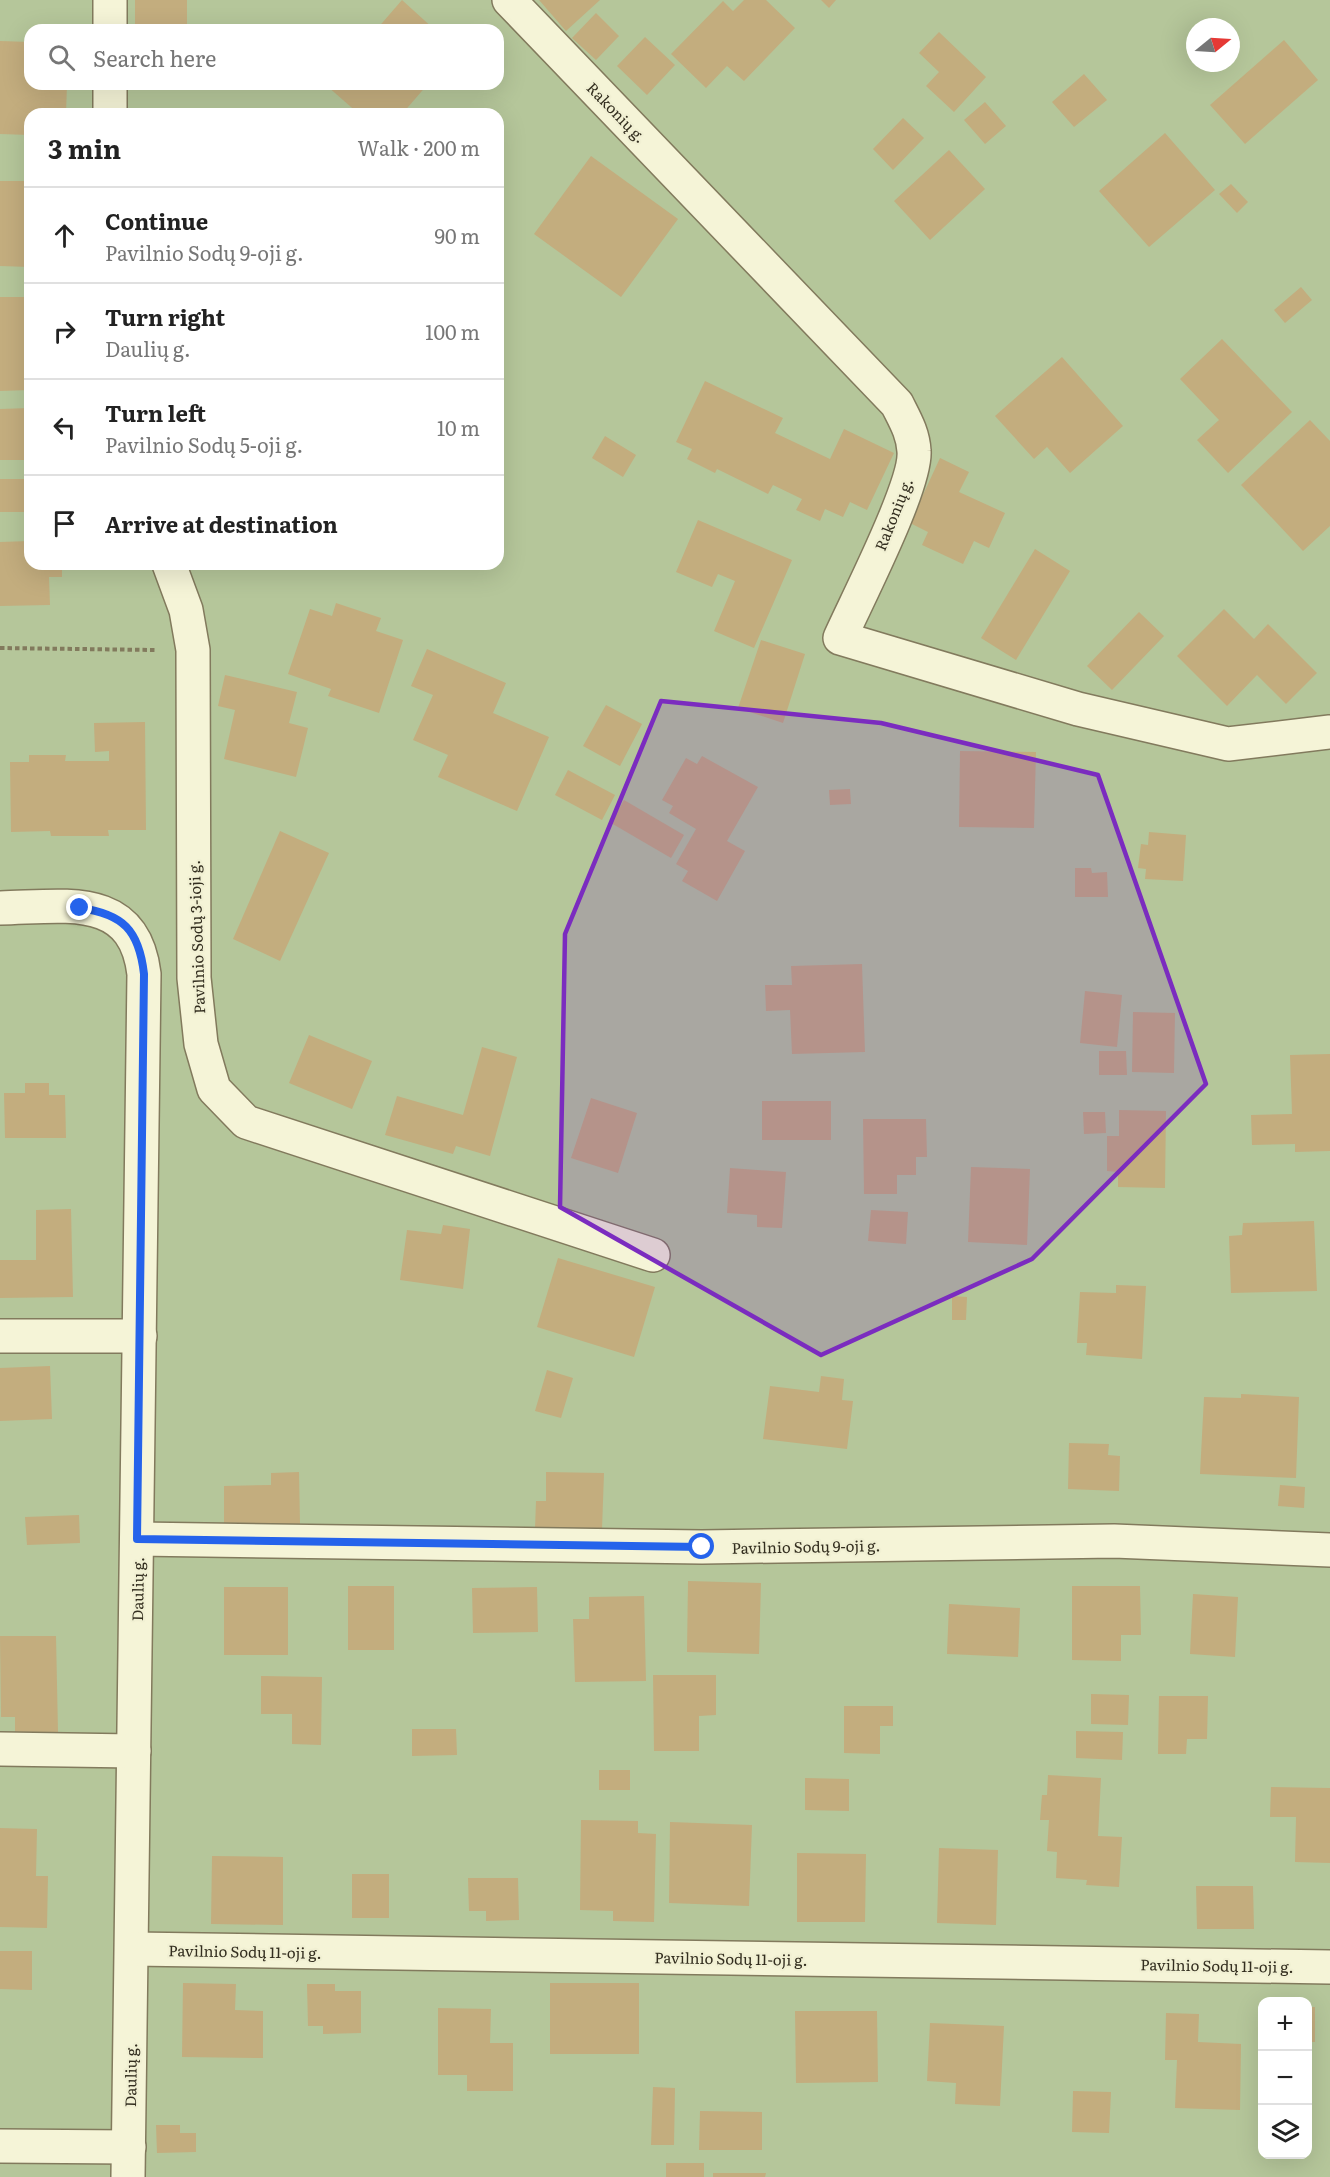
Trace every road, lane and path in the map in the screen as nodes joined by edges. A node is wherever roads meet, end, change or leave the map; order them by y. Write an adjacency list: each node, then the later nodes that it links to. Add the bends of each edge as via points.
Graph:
1 (110, 0): 3 (street)
2 (510, 0): 9 (street, Rakonių g., via 897,405 910,427 915,453 908,484 840,638 1078,709 1228,744)
3 (110, 24)
4 (110, 90): 5 (street)
5 (110, 108)
6 (171, 570): 8 (street, Pavilnio Sodų 3-ioji g., via 186,610)
7 (0, 648): 8 (path)
8 (193, 650): 11 (street, Pavilnio Sodų 3-ioji g., via 194,978 201,1044 214,1089 246,1122)
9 (1330, 732)
10 (0, 908): 13 (street, Daulių g., via 103,911 131,932 142,952)
11 (653, 1255)
12 (0, 1336): 13 (street)
13 (140, 1336): 14 (street, Daulių g.)
14 (137, 1539): 15 (street, Pavilnio Sodų 9-oji g., via 702,1547 1114,1541); 17 (street, Daulių g.)
15 (1330, 1550)
16 (0, 1749): 17 (street)
17 (134, 1751): 18 (street, Daulių g.)
18 (132, 1949): 19 (street, Pavilnio Sodų 11-oji g.); 21 (street, Daulių g.)
19 (1330, 1967)
20 (0, 2146): 21 (street)
21 (128, 2162)

